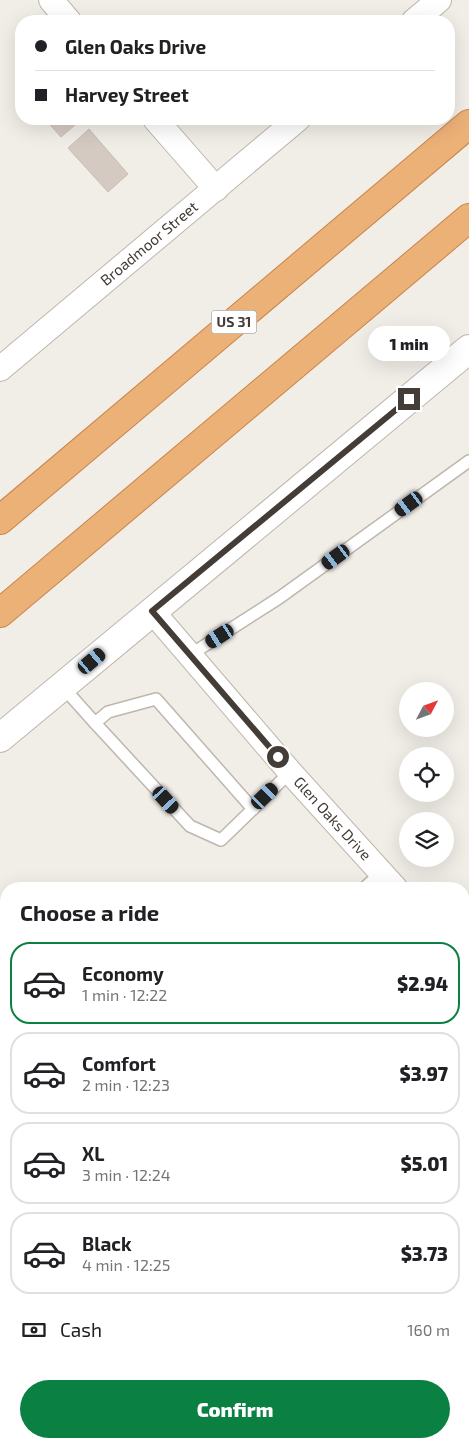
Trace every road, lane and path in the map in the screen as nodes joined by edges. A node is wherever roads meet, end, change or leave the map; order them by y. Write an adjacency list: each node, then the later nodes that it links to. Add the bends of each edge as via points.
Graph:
1 (51, 0): 3 (street)
2 (439, 0): 4 (street)
3 (64, 15)
4 (421, 15)
5 (469, 124): 13 (highway, US 31)
6 (159, 125): 8 (street)
7 (291, 125): 8 (street, Broadmoor Street)
8 (216, 189): 11 (street, Broadmoor Street)
9 (469, 218): 15 (highway)
10 (469, 349): 14 (street)
11 (0, 369)
12 (469, 461): 16 (lane, via 279,598)
13 (0, 520)
14 (152, 611): 16 (street, Glen Oaks Drive); 17 (street)
15 (0, 613)
16 (190, 655): 20 (street, Glen Oaks Drive)
17 (62, 686): 18 (lane); 19 (street)
18 (95, 723): 21 (lane, via 108,712 156,699); 21 (lane, via 190,826 222,840)
19 (0, 738)
20 (290, 772): 21 (lane); 22 (street, Glen Oaks Drive)
21 (253, 809)
22 (388, 881)

